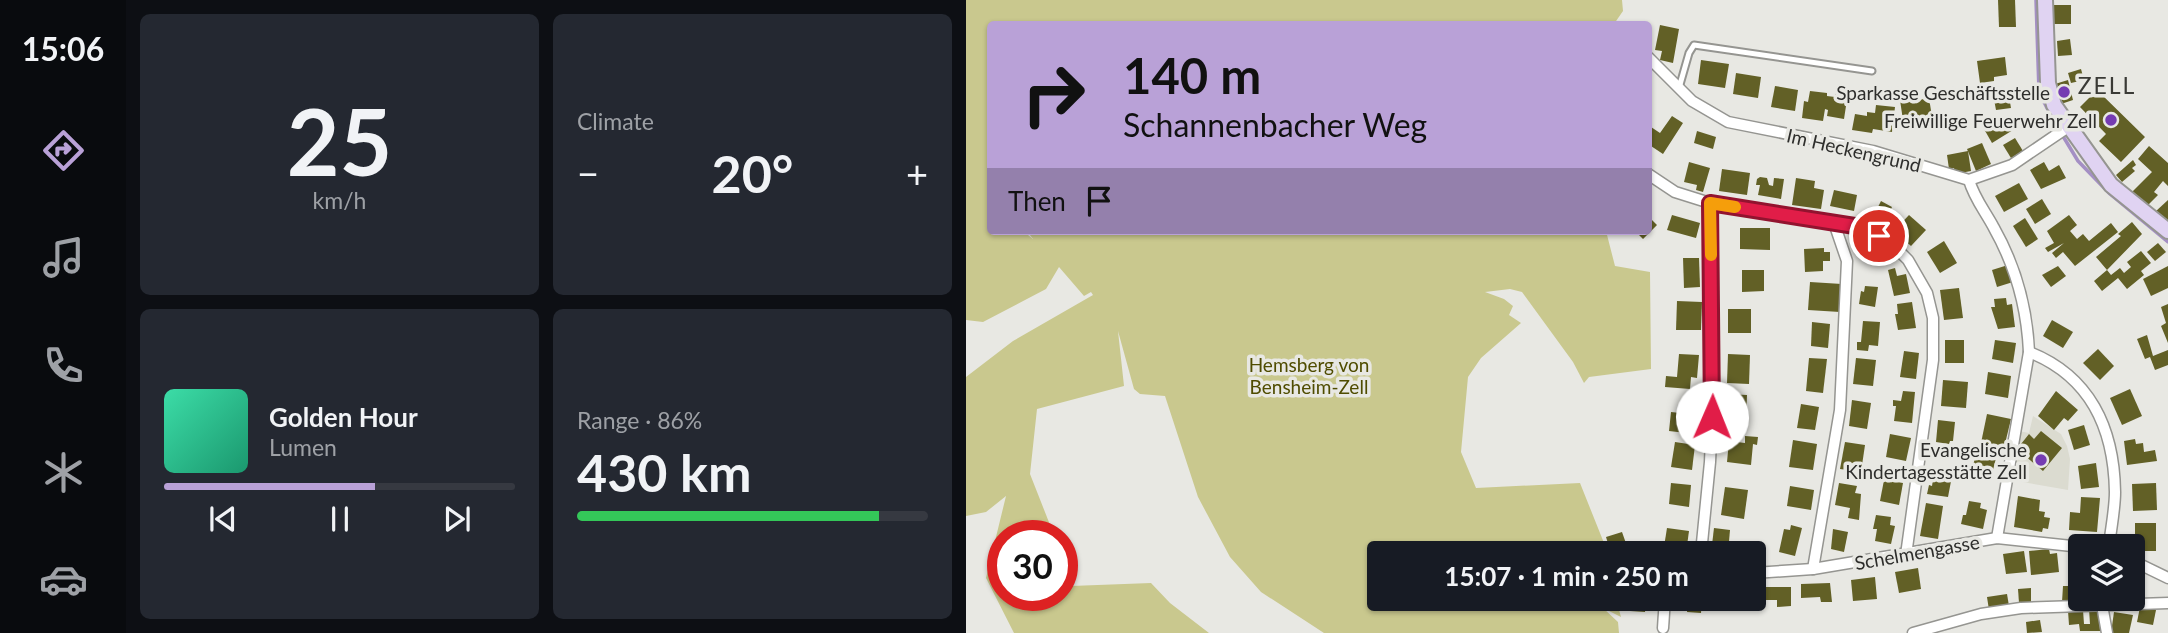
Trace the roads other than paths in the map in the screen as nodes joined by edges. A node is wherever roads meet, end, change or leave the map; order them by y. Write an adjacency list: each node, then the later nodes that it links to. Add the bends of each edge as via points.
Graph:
1 (2045, 0): 5 (street, via 2048,83)
2 (1652, 61): 4 (street, Im Heckengrund)
3 (1872, 71): 4 (lane, via 1694,45)
4 (1679, 88): 7 (street, Im Heckengrund, via 1728,122 1873,151)
5 (2063, 131): 7 (street, via 2012,165); 10 (street, via 2111,185)
6 (1652, 177): 8 (street, via 1675,192)
7 (1969, 180): 11 (street, via 2023,295)
8 (1710, 203): 9 (street); 14 (street, via 1713,394)
9 (1834, 223): 16 (street, via 1861,227 1893,245 1918,274 1933,318 1933,360); 18 (street, via 1847,261 1840,410)
10 (2168, 231)
11 (2029, 352): 12 (street, via 2078,382 2098,409 2115,493); 13 (street)
12 (2110, 534)
13 (1997, 538): 15 (street, Schelmengasse); 16 (street, Schelmengasse)
14 (1702, 541)
15 (2068, 546)
16 (1906, 555): 18 (street, Schelmengasse)
17 (2145, 567): 20 (street)
18 (1813, 569): 19 (street, Schelmengasse)
19 (1766, 572)
20 (2168, 578)
21 (2168, 603): 22 (street)
22 (2145, 604)
23 (2068, 606): 27 (street, via 1981,614)
24 (1664, 611): 26 (street)
25 (2103, 611): 29 (street)
26 (1663, 628)
27 (1936, 630): 28 (street)
28 (1913, 633)
29 (2107, 633)

